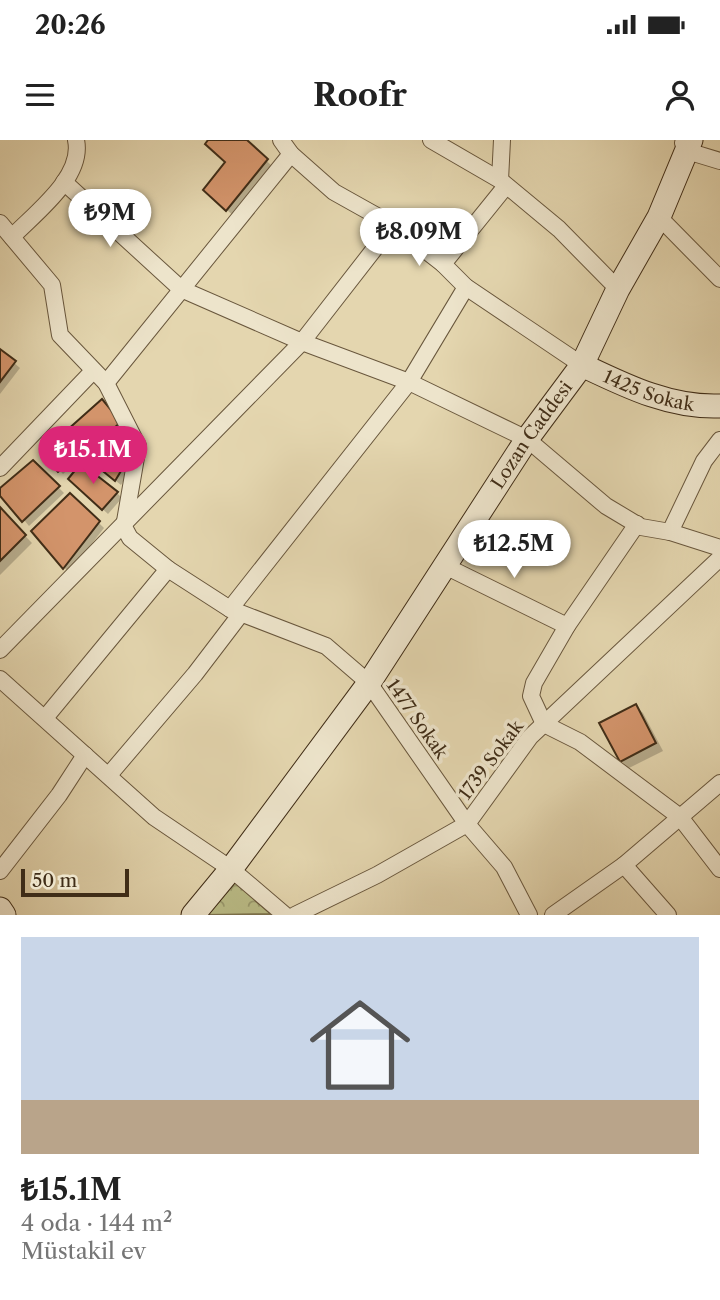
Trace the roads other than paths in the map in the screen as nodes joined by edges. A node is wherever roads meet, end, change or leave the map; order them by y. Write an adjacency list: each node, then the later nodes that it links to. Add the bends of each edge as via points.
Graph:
1 (76, 140): 7 (street, via 78,151)
2 (431, 140): 8 (street)
3 (502, 140): 8 (street)
4 (687, 144): 6 (street); 9 (main road, Lozan Caddesi)
5 (289, 145): 10 (street, via 334,192); 15 (street)
6 (720, 161)
7 (64, 182): 11 (street); 15 (street)
8 (503, 183): 12 (street); 16 (street, via 559,229)
9 (659, 217): 13 (street); 16 (main road, Lozan Caddesi)
10 (393, 225): 12 (street); 17 (street)
11 (4, 228): 19 (street, via 52,285 60,335)
12 (443, 264): 14 (street)
13 (720, 279)
14 (466, 287): 18 (street); 20 (street)
15 (181, 289): 17 (street); 21 (street)
16 (618, 289): 18 (main road, Lozan Caddesi)
17 (302, 342): 20 (street); 27 (street)
18 (582, 365): 22 (main road, 1425 Sokak, via 644,395); 23 (main road, Lozan Caddesi)
19 (93, 371): 21 (street); 25 (street)
20 (408, 382): 23 (street); 33 (street)
21 (106, 383): 27 (street, via 138,446)
22 (720, 406)
23 (527, 439): 26 (street, via 606,506); 31 (main road, Lozan Caddesi)
24 (720, 440): 28 (street, via 704,461)
25 (0, 468)
26 (637, 524): 28 (street); 34 (street)
27 (124, 527): 32 (street, 1477 Sokak, via 130,538); 35 (street)
28 (670, 532): 29 (street)
29 (720, 548)
30 (720, 558): 39 (street, 1739 Sokak)
31 (444, 566): 34 (street); 37 (main road, Lozan Caddesi)
32 (168, 569): 33 (street, 1477 Sokak); 38 (street)
33 (235, 612): 37 (street, 1477 Sokak, via 326,646); 41 (street, via 194,674)
34 (567, 626): 39 (street, via 534,683 531,696)
35 (0, 650)
36 (0, 678): 38 (street)
37 (369, 683): 44 (street, 1477 Sokak); 46 (main road, Lozan Caddesi)
38 (45, 718): 40 (street)
39 (544, 724): 43 (street, via 580,742); 44 (street, 1739 Sokak)
40 (85, 755): 41 (street); 48 (street)
41 (109, 775): 46 (street, via 155,817)
42 (720, 783): 43 (street)
43 (680, 817): 45 (street); 47 (street)
44 (467, 824): 50 (street, 1477 Sokak, via 504,867); 55 (street, 1739 Sokak)
45 (624, 865): 51 (street); 56 (street)
46 (231, 869): 53 (main road, Lozan Caddesi); 54 (street)
47 (720, 869)
48 (0, 871)
49 (0, 909): 52 (main road)
50 (522, 912)
51 (665, 914)
52 (4, 915)
53 (193, 915)
54 (285, 915)
55 (295, 915)
56 (553, 915)

